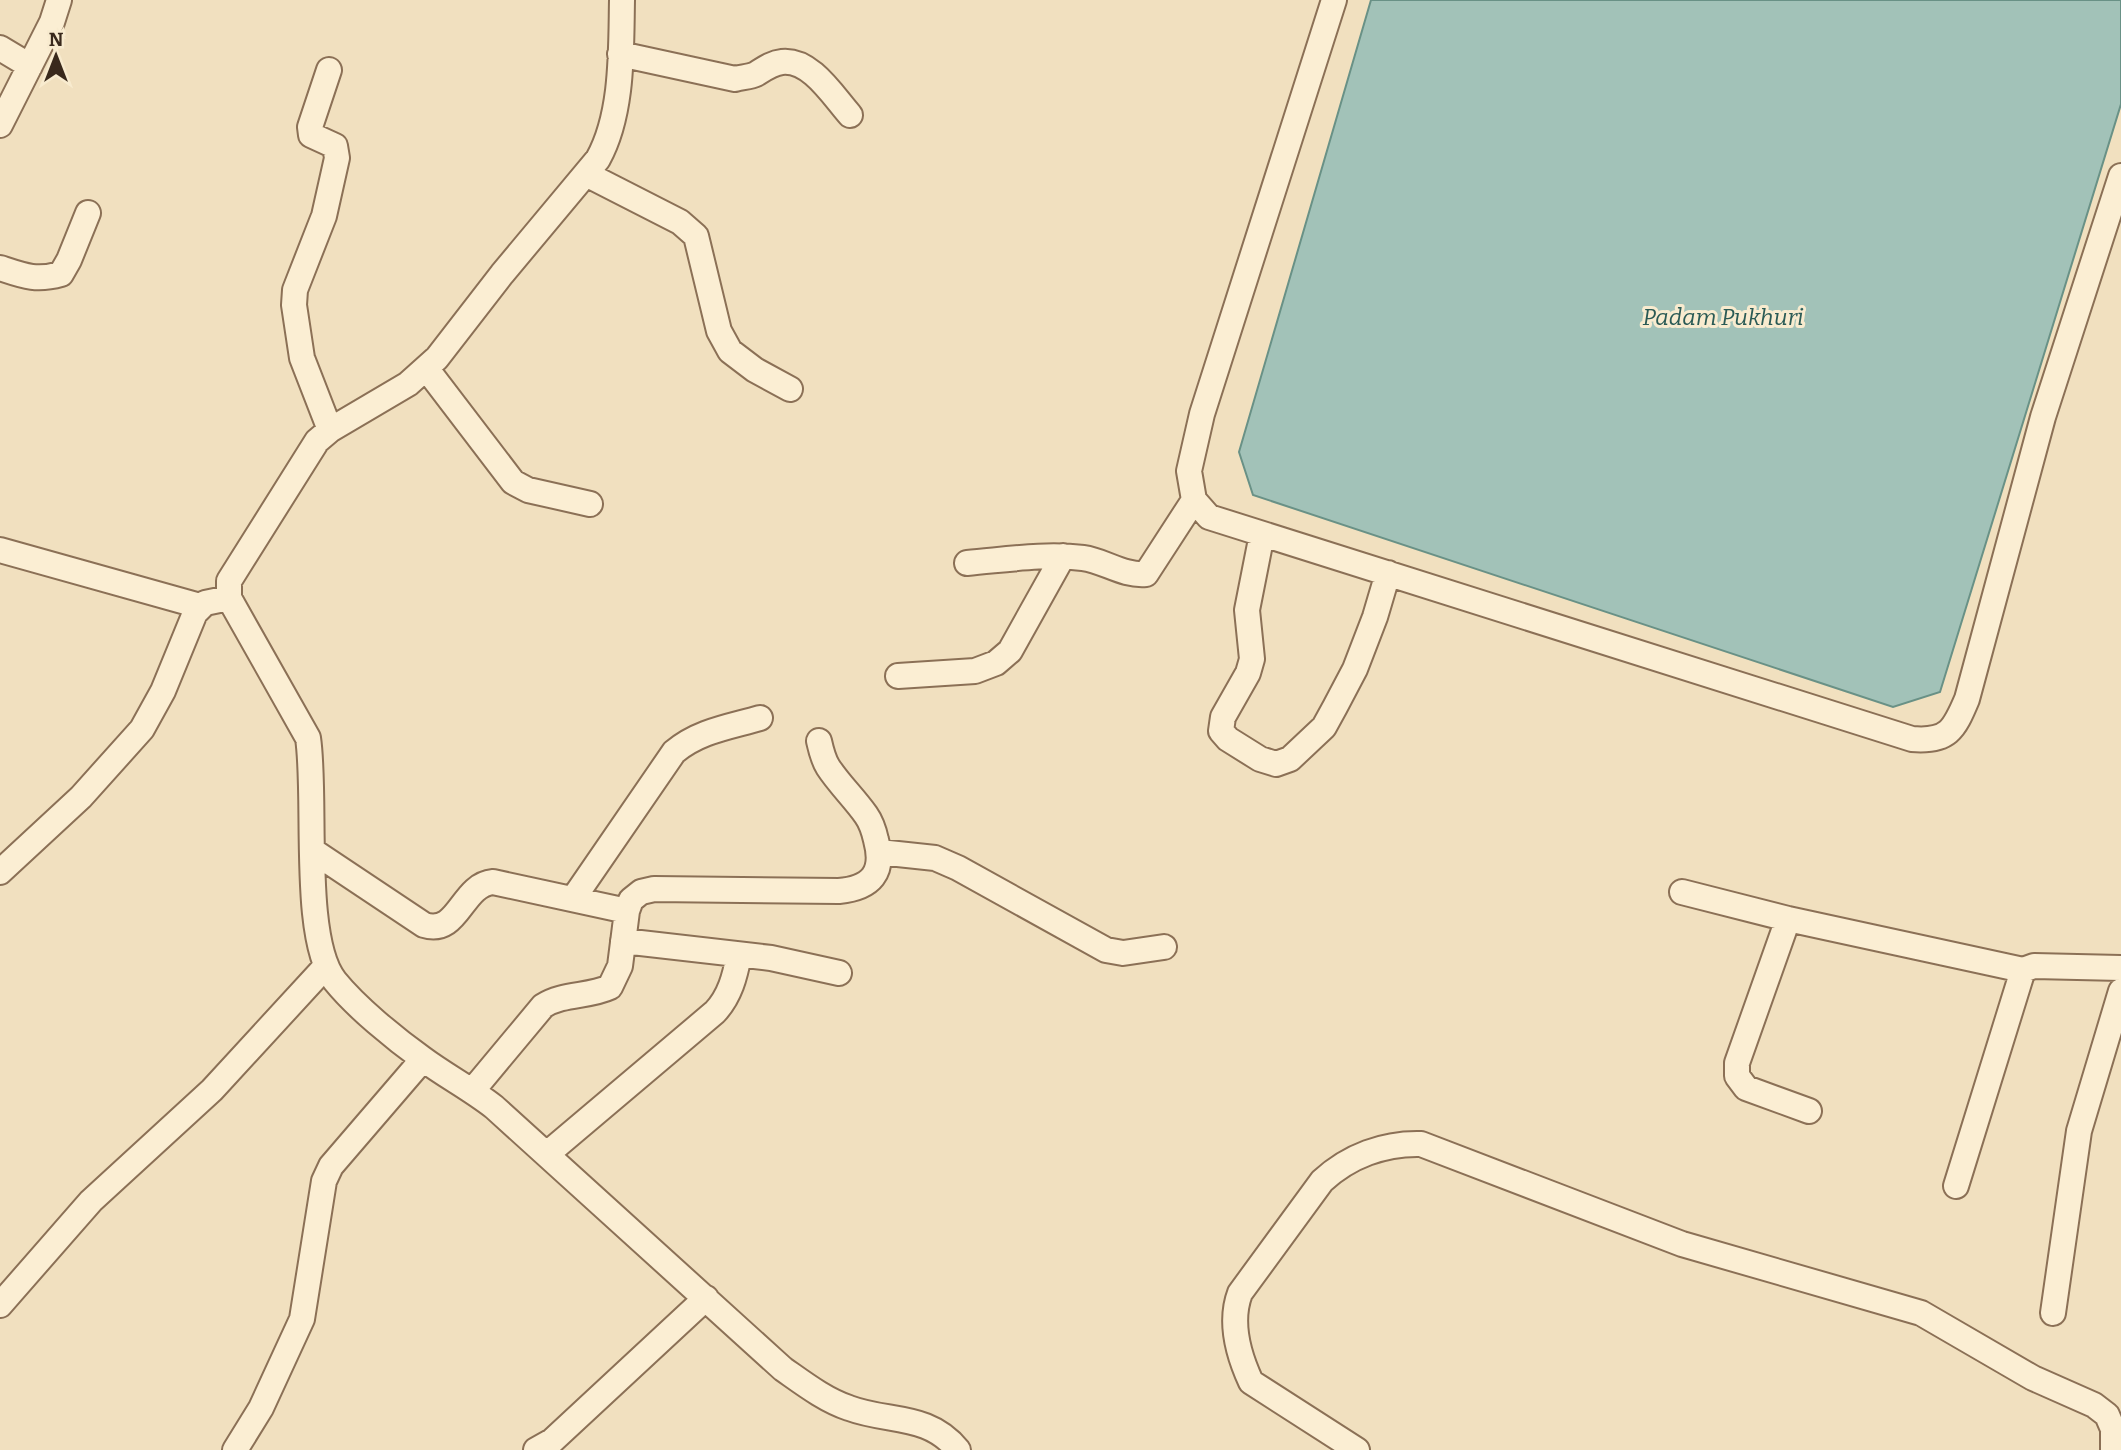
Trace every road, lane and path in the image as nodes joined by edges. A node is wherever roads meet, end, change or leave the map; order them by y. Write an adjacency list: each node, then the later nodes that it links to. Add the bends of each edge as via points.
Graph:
1 (59, 0): 6 (street)
2 (622, 0): 5 (street)
3 (1334, 0): 17 (street, via 1202,414 1189,471)
4 (0, 48): 6 (street)
5 (620, 54): 8 (street, via 735,79 783,61 799,65 814,74); 10 (street, via 612,128)
6 (30, 66): 9 (street)
7 (329, 70): 16 (street, via 310,127 316,139 335,146 337,158 324,216 295,290 294,304 302,358)
8 (850, 115)
9 (0, 125)
10 (586, 174): 14 (street); 15 (street, via 680,222 696,236 719,331 730,351)
11 (2121, 176): 23 (street, via 2043,417 1967,699 1947,734 1931,741 1912,739)
12 (88, 213): 13 (street, via 61,274 44,279)
13 (0, 268)
14 (426, 368): 16 (street, via 408,384); 18 (street, via 513,482)
15 (790, 388)
16 (330, 430): 24 (street, via 311,448 229,581)
17 (1194, 500): 19 (street, via 1209,517); 21 (street, via 1146,574 1133,575 1087,558)
18 (590, 505)
19 (1262, 534): 23 (street); 23 (street, via 1247,610 1252,659 1223,717 1221,731 1260,759 1276,764 1290,759 1324,727 1355,669)
20 (0, 550): 25 (street)
21 (1063, 556): 22 (street); 26 (street, via 1010,651 996,663 975,671)
22 (967, 563)
23 (1388, 573)
24 (229, 598): 25 (street); 29 (street, via 308,738)
25 (200, 606): 31 (street, via 142,729 81,797)
26 (898, 676)
27 (760, 718): 33 (street, via 689,739 674,752)
28 (819, 741): 30 (street, via 828,768 868,817)
29 (313, 851): 33 (street, via 432,928 450,921 482,883); 39 (street, via 318,937)
30 (879, 852): 34 (street, via 874,876 854,890 654,889 631,900); 37 (street, via 935,858 1106,950 1123,953)
31 (0, 872)
32 (1682, 892): 35 (street)
33 (573, 899): 34 (street)
34 (627, 911): 36 (street)
35 (1788, 919): 41 (street); 46 (street, via 1737,1063 1737,1076 1746,1088)
36 (623, 941): 38 (street); 45 (street, via 620,966 610,987 553,999 543,1006)
37 (1164, 947)
38 (739, 955): 42 (street); 47 (street, via 730,991 715,1012)
39 (326, 966): 44 (street, via 334,981); 50 (street, via 212,1090 91,1201)
40 (2121, 968): 41 (street, via 2034,966)
41 (2023, 970): 48 (street)
42 (839, 973)
43 (2121, 991): 51 (street, via 2079,1131)
44 (423, 1059): 45 (street); 52 (street, via 331,1166 324,1181 302,1318 261,1408)
45 (473, 1090): 47 (street)
46 (1810, 1111)
47 (547, 1154): 49 (street)
48 (1956, 1186)
49 (706, 1298): 53 (street, via 552,1441); 54 (street, via 808,1387 849,1408 937,1430)
50 (0, 1306)
51 (2053, 1313)
52 (235, 1450)
53 (536, 1450)
54 (958, 1450)
55 (1357, 1450): 56 (street, via 1251,1382 1233,1322 1235,1306 1322,1181 1336,1168 1379,1147 1403,1143 1421,1144 1682,1244 1921,1313 2033,1378 2094,1405 2107,1415 2113,1429)
56 (2113, 1450)

